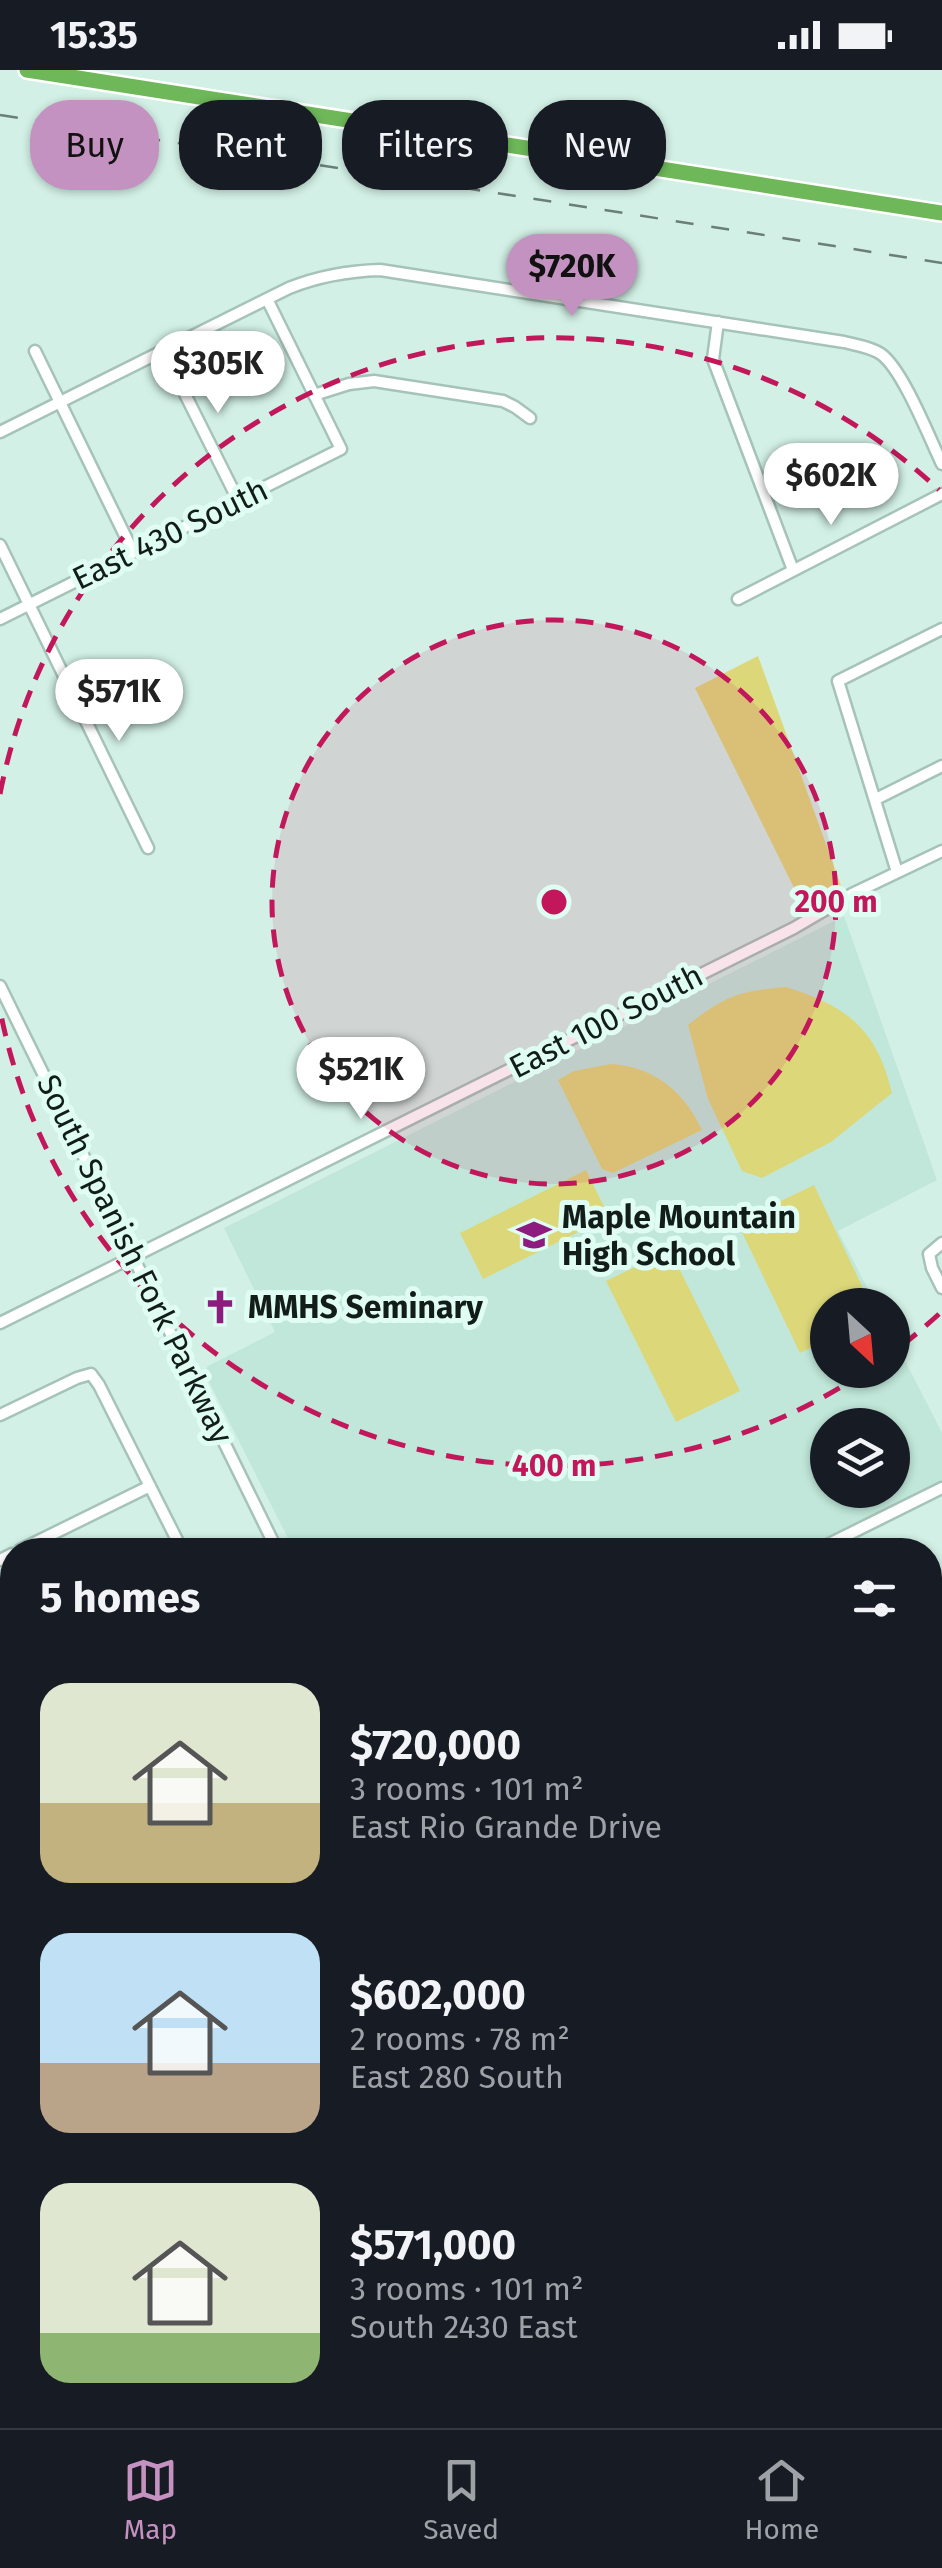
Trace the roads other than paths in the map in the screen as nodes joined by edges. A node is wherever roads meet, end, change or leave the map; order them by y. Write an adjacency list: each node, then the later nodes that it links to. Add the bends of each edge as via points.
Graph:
1 (28, 70): 2 (highway)
2 (942, 213)
3 (267, 299): 4 (street, via 318,276 380,270); 5 (street); 7 (street)
4 (718, 322): 11 (street, via 877,351 898,373); 16 (street, via 714,359)
5 (163, 350): 8 (street); 13 (street)
6 (35, 351): 8 (street)
7 (314, 395): 9 (street, via 374,381 503,402); 13 (street, East 430 South, via 340,449)
8 (59, 402): 10 (street); 15 (street)
9 (530, 418)
10 (0, 432)
11 (942, 464)
12 (942, 494): 16 (street)
13 (238, 500): 15 (street, East 430 South)
14 (0, 545): 18 (street)
15 (132, 552): 18 (street, East 430 South)
16 (793, 570): 17 (street)
17 (738, 599)
18 (30, 604): 19 (street, East 430 South); 23 (street)
19 (0, 618)
20 (942, 629): 22 (street, via 838,681)
21 (942, 766): 22 (street)
22 (876, 799): 25 (street)
23 (148, 848)
24 (942, 851): 25 (street, East 100 South)
25 (897, 872): 28 (street, East 100 South)
26 (0, 986): 28 (street, South Spanish Fork Parkway)
27 (942, 1243): 29 (street, via 929,1254)
28 (134, 1258): 30 (street, East 100 South); 36 (street, South Spanish Fork Parkway)
29 (942, 1288)
30 (0, 1323)
31 (0, 1415): 32 (street, via 91,1374)
32 (150, 1486): 34 (street); 35 (street)
33 (942, 1488): 37 (street)
34 (44, 1538)
35 (176, 1538)
36 (271, 1538)
37 (841, 1538)

